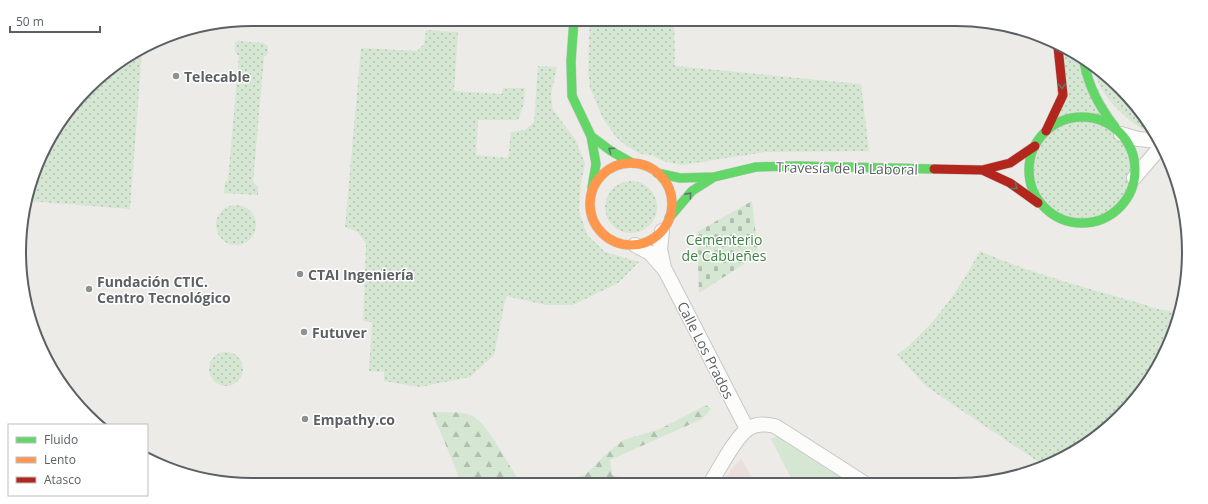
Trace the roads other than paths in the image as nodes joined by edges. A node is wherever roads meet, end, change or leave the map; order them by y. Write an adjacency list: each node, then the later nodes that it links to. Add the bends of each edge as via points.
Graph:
1 (574, 26): 6 (street, via 572,96)
2 (1058, 50): 4 (street, one-way to 4, via 1062,96)
3 (1085, 66): 5 (street, via 1093,99)
4 (1045, 132): 5 (street, via 1063,120 1094,118 1107,123); 8 (street)
5 (1121, 134): 7 (street); 14 (street, via 1134,158)
6 (591, 136): 10 (street, one-way to 6); 15 (street, via 596,164)
7 (1153, 140)
8 (1035, 146): 11 (street, Travesía de la Laboral, via 1010,163); 16 (street, via 1030,162 1031,188)
9 (1158, 150): 14 (street)
10 (632, 163): 12 (street, via 645,165); 15 (street, via 617,165 600,176)
11 (982, 170): 13 (street, Travesía de la Laboral, via 796,166 756,168); 16 (street, Travesía de la Laboral, one-way to 16, via 1010,183)
12 (657, 173): 13 (street, Travesía de la Laboral, via 680,178); 17 (street, via 669,189 672,204)
13 (714, 177): 17 (street, Travesía de la Laboral, one-way to 13, via 692,191)
14 (1134, 178): 16 (street, via 1132,188 1123,204 1112,215 1095,222 1070,222 1060,219)
15 (591, 194): 19 (street, via 591,215 600,232 619,244)
16 (1045, 208)
17 (669, 218): 18 (street)
18 (662, 231): 19 (street, via 650,241); 20 (street, Calle Los Prados, via 660,249)
19 (635, 245): 20 (street, Calle Los Prados, via 650,253)
20 (665, 270): 21 (street, Calle Los Prados)
21 (747, 429): 22 (street, via 739,437); 23 (street, via 764,424 775,426)
22 (714, 478)
23 (856, 478)

